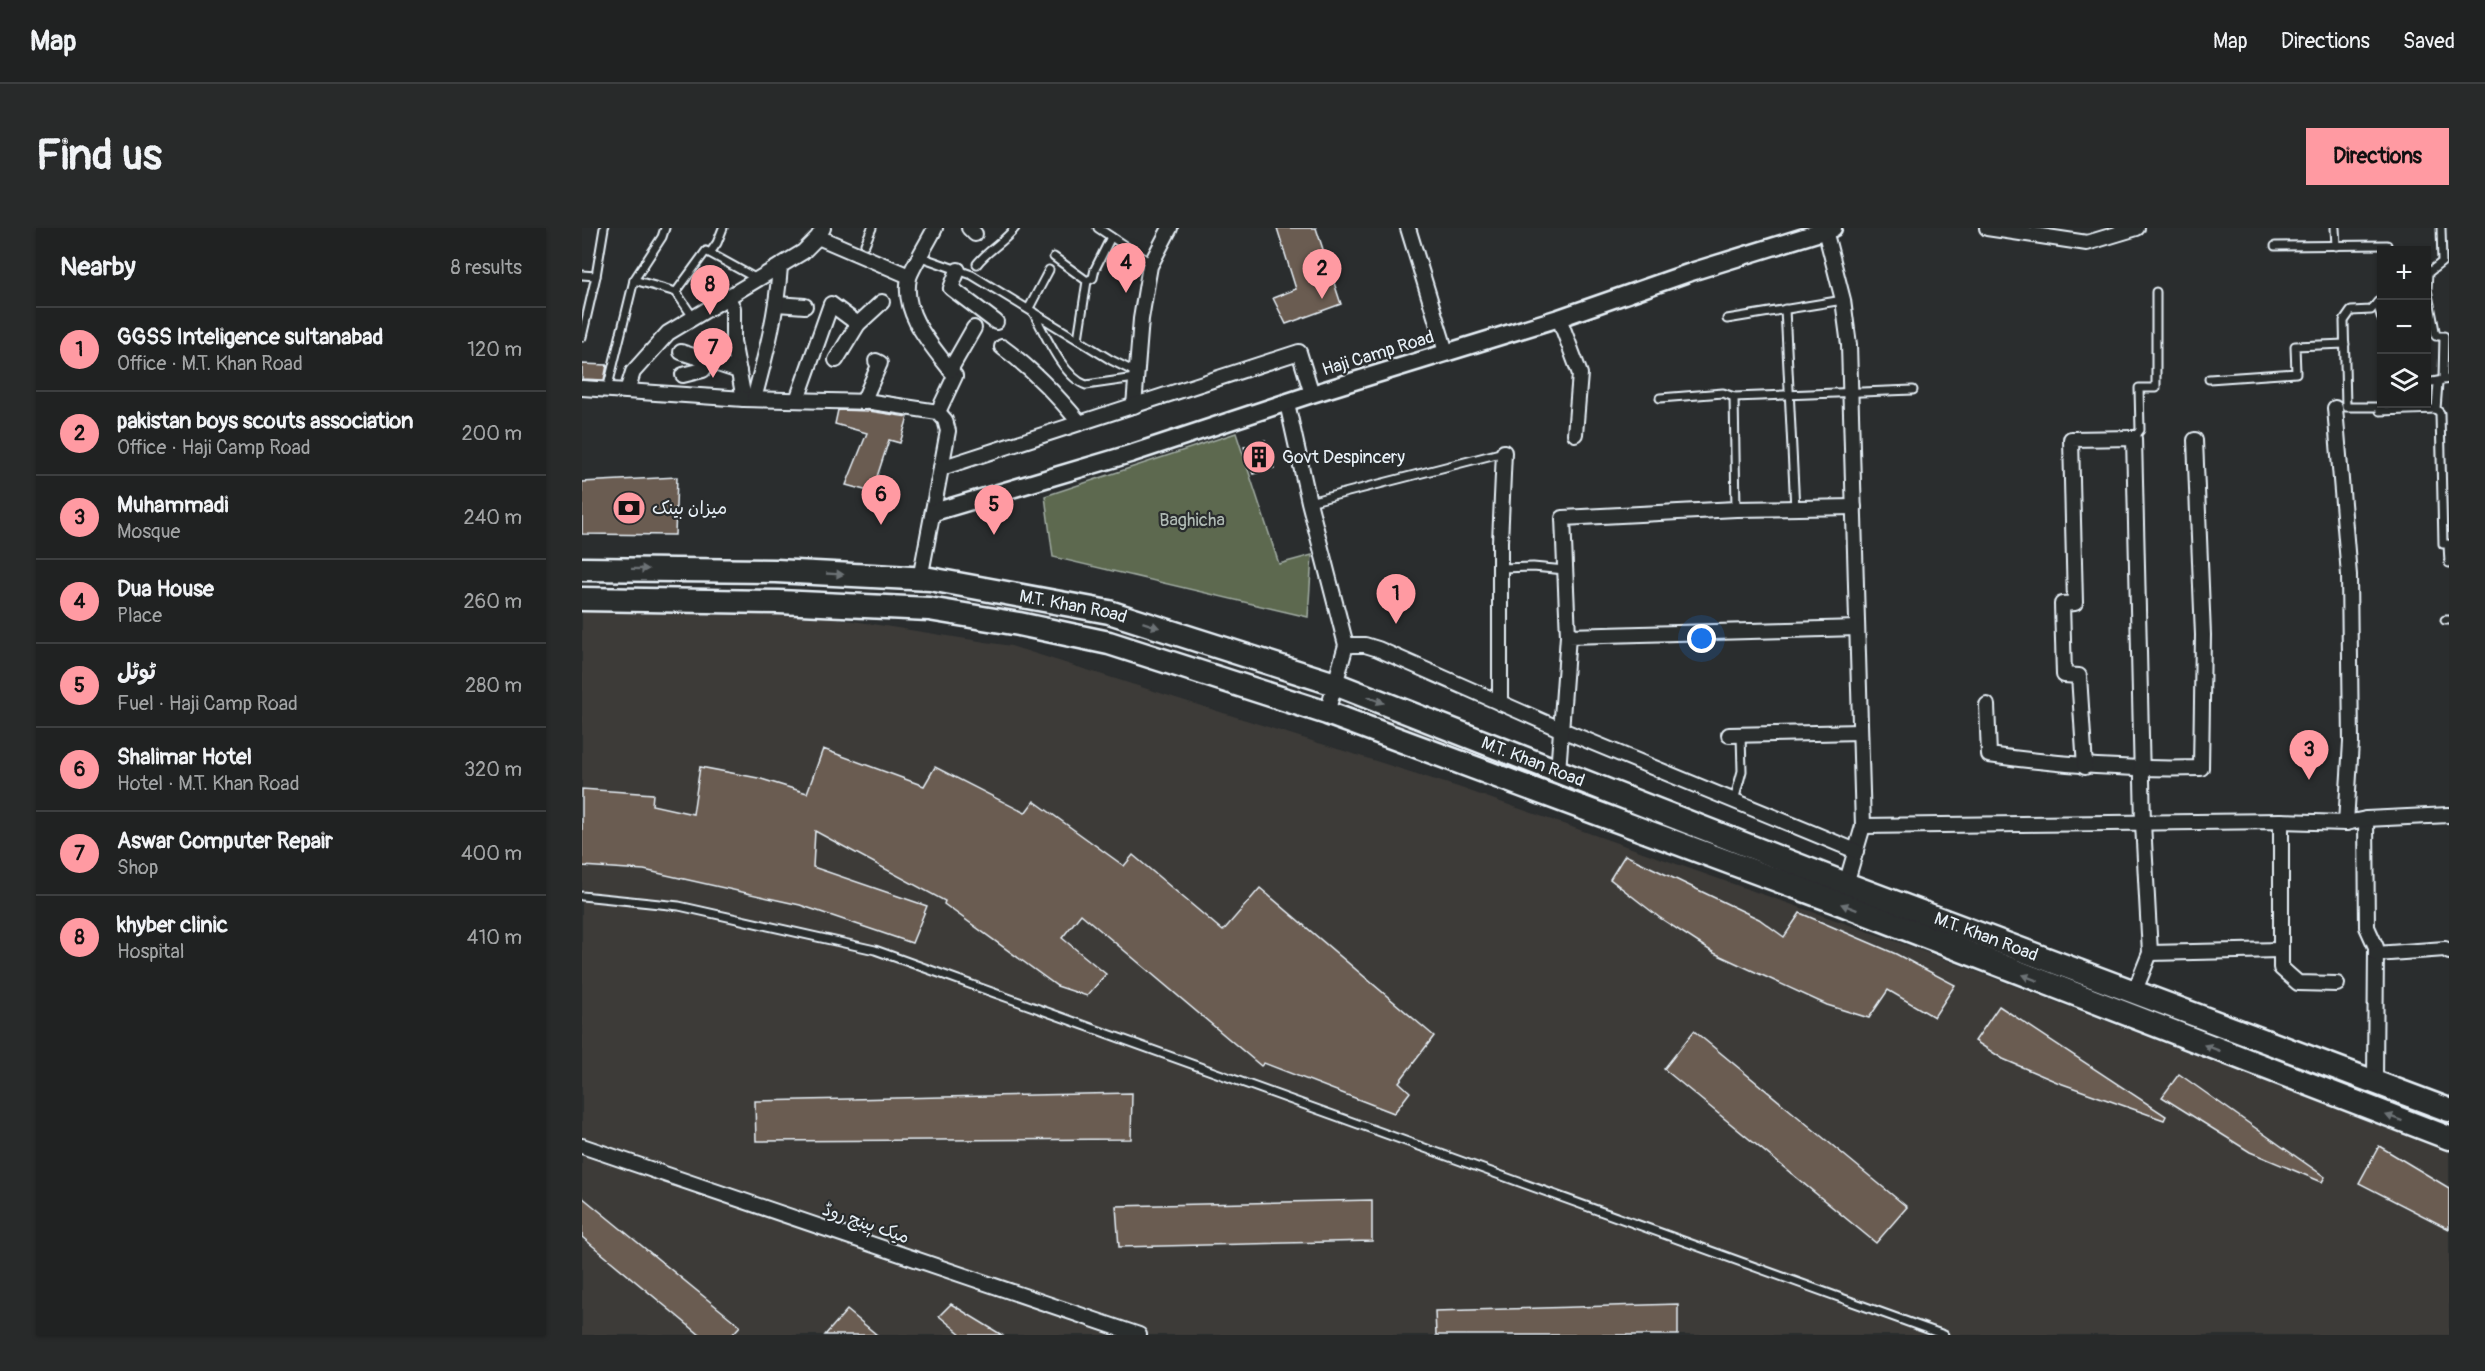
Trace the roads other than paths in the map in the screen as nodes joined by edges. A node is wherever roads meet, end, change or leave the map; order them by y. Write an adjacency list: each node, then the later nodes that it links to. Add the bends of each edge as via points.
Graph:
1 (604, 228): 31 (lane)
2 (665, 228): 34 (lane)
3 (723, 228): 21 (lane)
4 (872, 228): 17 (lane)
5 (935, 228): 22 (street)
6 (1014, 228): 24 (lane)
7 (1098, 228): 16 (lane)
8 (1170, 228): 25 (street)
9 (1408, 228): 59 (street)
10 (1987, 228): 11 (street, via 2087,243)
11 (2137, 228)
12 (2335, 228): 20 (lane)
13 (2441, 228): 29 (lane, via 2442,262)
14 (1829, 229): 39 (street); 47 (street, Haji Camp Road)
15 (821, 233): 26 (street, via 803,252); 32 (street)
16 (1111, 237): 25 (lane); 35 (lane, via 1093,278)
17 (865, 244)
18 (2387, 245): 20 (lane)
19 (2275, 246): 20 (lane)
20 (2336, 246)
21 (710, 253): 33 (lane); 36 (lane, via 706,251)
22 (921, 257): 27 (lane); 32 (street)
23 (1054, 257): 35 (lane)
24 (976, 264)
25 (1152, 264): 66 (street)
26 (780, 266): 33 (street); 42 (street)
27 (958, 270): 44 (lane); 49 (street, via 951,288)
28 (1049, 270): 44 (lane)
29 (2431, 270)
30 (582, 275): 31 (lane)
31 (596, 276): 54 (lane)
32 (909, 276): 63 (street, via 909,301 919,326)
33 (757, 279): 38 (street)
34 (634, 280): 36 (lane); 70 (lane)
35 (1088, 281): 55 (lane)
36 (676, 292): 46 (lane)
37 (2156, 292): 88 (lane, via 2156,388 2139,388 2140,430)
38 (727, 296): 46 (street); 64 (street, via 733,308 733,340)
39 (1843, 300): 45 (lane); 74 (street)
40 (882, 302): 51 (street)
41 (2377, 302): 56 (lane, via 2371,310 2351,311 2344,321)
42 (777, 304): 43 (street); 78 (street)
43 (805, 306)
44 (1030, 309): 55 (lane); 66 (lane, via 1057,355 1080,383)
45 (1785, 309): 48 (lane); 75 (lane)
46 (693, 317): 72 (street, via 653,347 633,372)
47 (1559, 318): 59 (street, Haji Camp Road); 87 (street, via 1580,374)
48 (1727, 319)
49 (996, 322)
50 (2431, 322): 53 (lane, via 2436,336)
51 (858, 324): 60 (street); 79 (street, via 831,304)
52 (974, 328): 63 (street)
53 (2447, 336): 68 (lane)
54 (582, 337)
55 (1078, 339): 66 (lane)
56 (2345, 344): 67 (lane, via 2295,346 2296,373); 84 (lane, via 2346,407 2381,407 2380,411)
57 (1002, 347): 86 (street, via 1021,361)
58 (681, 352): 61 (street)
59 (1446, 352): 73 (street, Haji Camp Road)
60 (836, 360)
61 (709, 361): 64 (street); 65 (street, via 703,370)
62 (876, 361): 80 (street, via 880,363)
63 (950, 370): 85 (street, via 955,376)
64 (739, 371): 78 (street)
65 (683, 375)
66 (1135, 375): 82 (street)
67 (2209, 379)
68 (2443, 380): 84 (lane)
69 (582, 388): 70 (street)
70 (607, 390): 72 (street)
71 (1913, 390): 74 (lane)
72 (627, 391): 78 (street)
73 (1312, 394): 81 (street, Haji Camp Road); 82 (street, via 1299,352)
74 (1850, 394): 75 (lane); 93 (street)
75 (1789, 396): 76 (lane); 94 (lane)
76 (1734, 397): 77 (lane, via 1723,393); 95 (lane)
77 (1660, 398)
78 (749, 399): 79 (street)
79 (797, 400): 80 (street)
80 (863, 402): 85 (street)
81 (1287, 403): 92 (street); 96 (street, Haji Camp Road)
82 (1134, 406): 86 (street)
83 (2335, 408): 122 (street, via 2349,575 2350,742)
84 (2436, 409): 97 (lane, via 2440,413 2443,544 2448,544)
85 (938, 412): 91 (street, via 948,432)
86 (1080, 423): 91 (street)
87 (1575, 434)
88 (2134, 438): 114 (street, via 2071,438 2074,603 2062,604 2064,675 2079,676); 115 (street)
89 (2195, 440): 115 (street, via 2203,635 2201,768)
90 (1504, 452): 92 (lane); 100 (street)
91 (941, 468): 96 (street)
92 (1309, 502): 106 (street)
93 (1854, 507): 94 (street); 104 (street)
94 (1795, 509): 95 (street)
95 (1736, 510): 101 (street, via 1563,518)
96 (933, 512): 102 (street)
97 (2449, 549): 98 (lane)
98 (2449, 563)
99 (582, 568): 102 (highway, M.T. Khan Road, one-way to 102, via 776,571)
100 (1500, 568): 101 (lane); 108 (street)
101 (1565, 570): 105 (street)
102 (920, 579): 107 (highway, M.T. Khan Road, one-way to 107, via 1109,612)
103 (582, 599): 110 (highway, M.T. Khan Road, via 929,609 1108,643)
104 (1857, 628): 105 (street); 112 (street)
105 (1568, 636): 111 (street)
106 (1346, 645): 107 (street); 108 (street, via 1378,649)
107 (1335, 684): 110 (street); 116 (highway, M.T. Khan Road, one-way to 116)
108 (1500, 703): 111 (street)
109 (1987, 705): 114 (street, via 1989,755)
110 (1327, 713): 135 (highway, M.T. Khan Road, one-way to 110, via 1839,903)
111 (1562, 730): 116 (street); 117 (street)
112 (1860, 732): 113 (street); 123 (street)
113 (1735, 735): 117 (lane, via 1742,771)
114 (2085, 767): 115 (street)
115 (2142, 770): 121 (street)
116 (1558, 772): 125 (highway, M.T. Khan Road)
117 (1734, 801): 124 (street)
118 (2449, 815): 119 (street)
119 (2367, 819): 122 (street); 130 (street, via 2367,927)
120 (2281, 821): 121 (street); 122 (street); 127 (street)
121 (2143, 823): 123 (street); 129 (street)
122 (2346, 823)
123 (1863, 826): 124 (street)
124 (1856, 851): 125 (street)
125 (1846, 884): 132 (highway, M.T. Khan Road)
126 (582, 897): 138 (lane, via 679,906 875,950)
127 (2280, 950): 129 (street); 131 (street, via 2281,968 2298,982)
128 (2449, 952): 130 (street, via 2445,949)
129 (2150, 953): 132 (street)
130 (2376, 954): 133 (street)
131 (2337, 984)
132 (2134, 993): 133 (highway, M.T. Khan Road)
133 (2374, 1082): 134 (highway, M.T. Khan Road)
134 (2449, 1110)
135 (2449, 1138)
136 (582, 1146): 137 (street, میک ہینچ روڈ)
137 (1139, 1335)
138 (1944, 1335)

